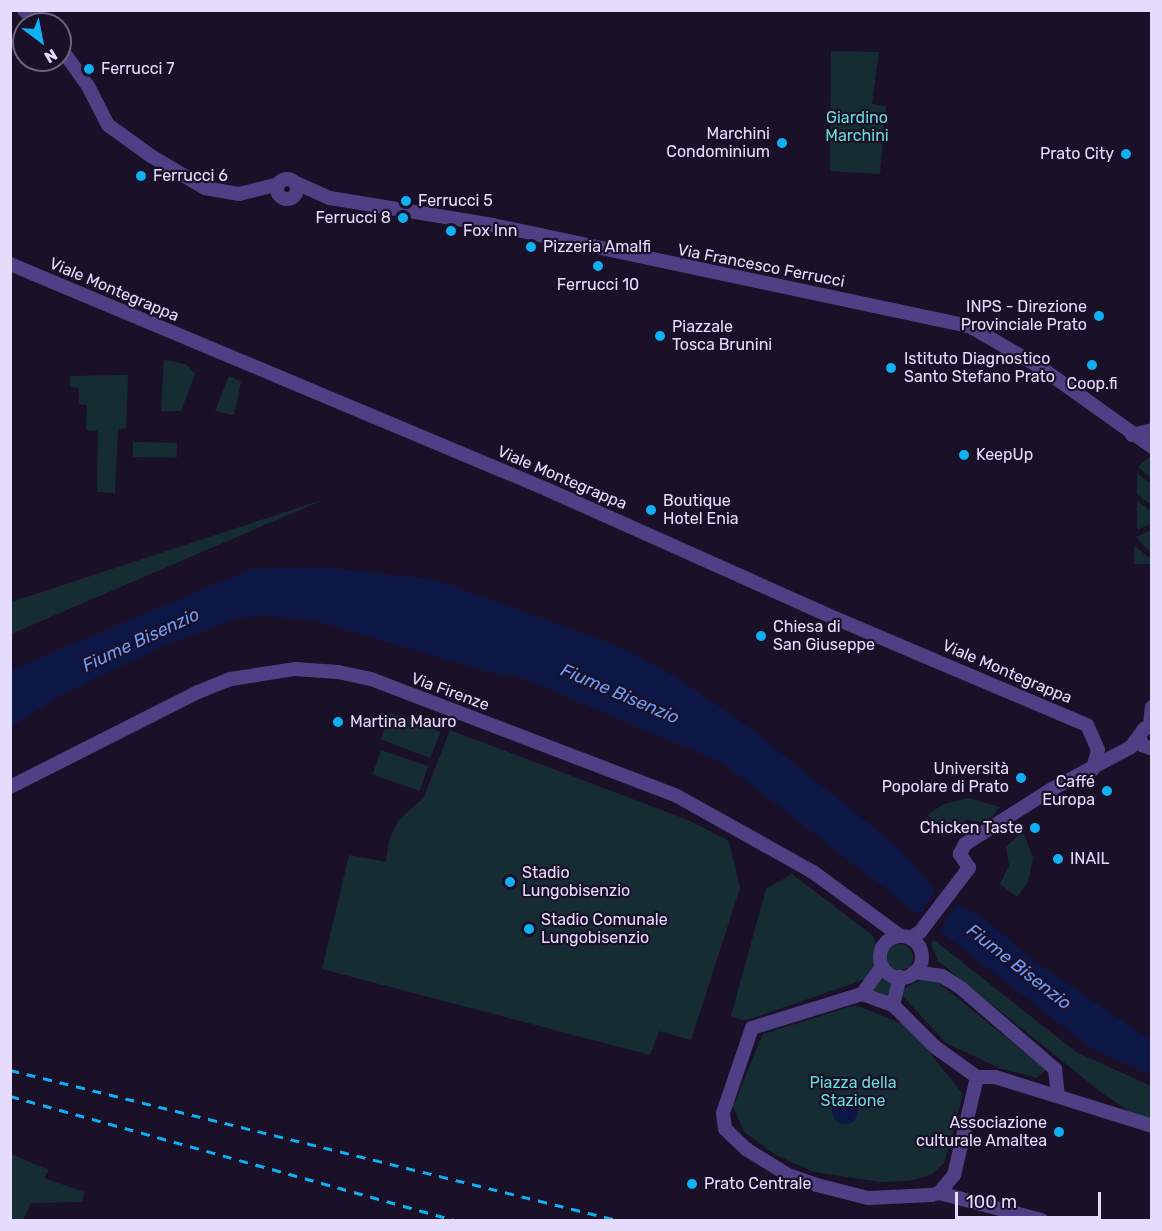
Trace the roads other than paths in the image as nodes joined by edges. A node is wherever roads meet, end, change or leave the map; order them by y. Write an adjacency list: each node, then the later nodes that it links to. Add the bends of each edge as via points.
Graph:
1 (72, 64): 4 (street, Via Francesco Ferrucci, via 108,125 205,188 239,194 289,179 330,198 493,225 971,327 1040,367)
2 (10, 264): 10 (street, Viale Montegrappa, via 546,489 1087,725 1098,750)
3 (1152, 430): 4 (street)
4 (1132, 435): 5 (street, Via Francesco Ferrucci)
5 (1152, 447)
6 (1152, 707): 7 (street)
7 (1151, 725): 8 (street)
8 (1140, 737): 9 (street, via 1142,745); 10 (street, via 1131,747)
9 (1152, 749)
10 (1093, 769): 12 (street, via 1052,789 970,840)
11 (10, 787): 14 (street, Via Firenze, via 198,692 231,680 295,669 338,672 371,679 677,796 776,849)
12 (960, 854): 13 (street, via 957,873); 13 (street, via 964,874)
13 (942, 901): 15 (street)
14 (863, 907): 15 (street, Via Firenze); 16 (street, Via Firenze)
15 (912, 938): 16 (street); 18 (street, via 921,957)
16 (885, 943): 17 (street, via 880,954)
17 (882, 966): 19 (street); 20 (street)
18 (914, 972): 19 (street); 23 (street, via 942,976 961,988 1055,1069)
19 (900, 977): 21 (street)
20 (862, 994): 21 (street); 25 (street, via 752,1028 723,1113 725,1129 746,1149 788,1175 817,1185 868,1198)
21 (893, 1005): 22 (street, via 935,1047)
22 (977, 1077): 23 (street, via 995,1077); 25 (street, via 954,1175)
23 (1058, 1096): 24 (street)
24 (1152, 1126)
25 (939, 1193): 26 (street)
26 (1042, 1221)

